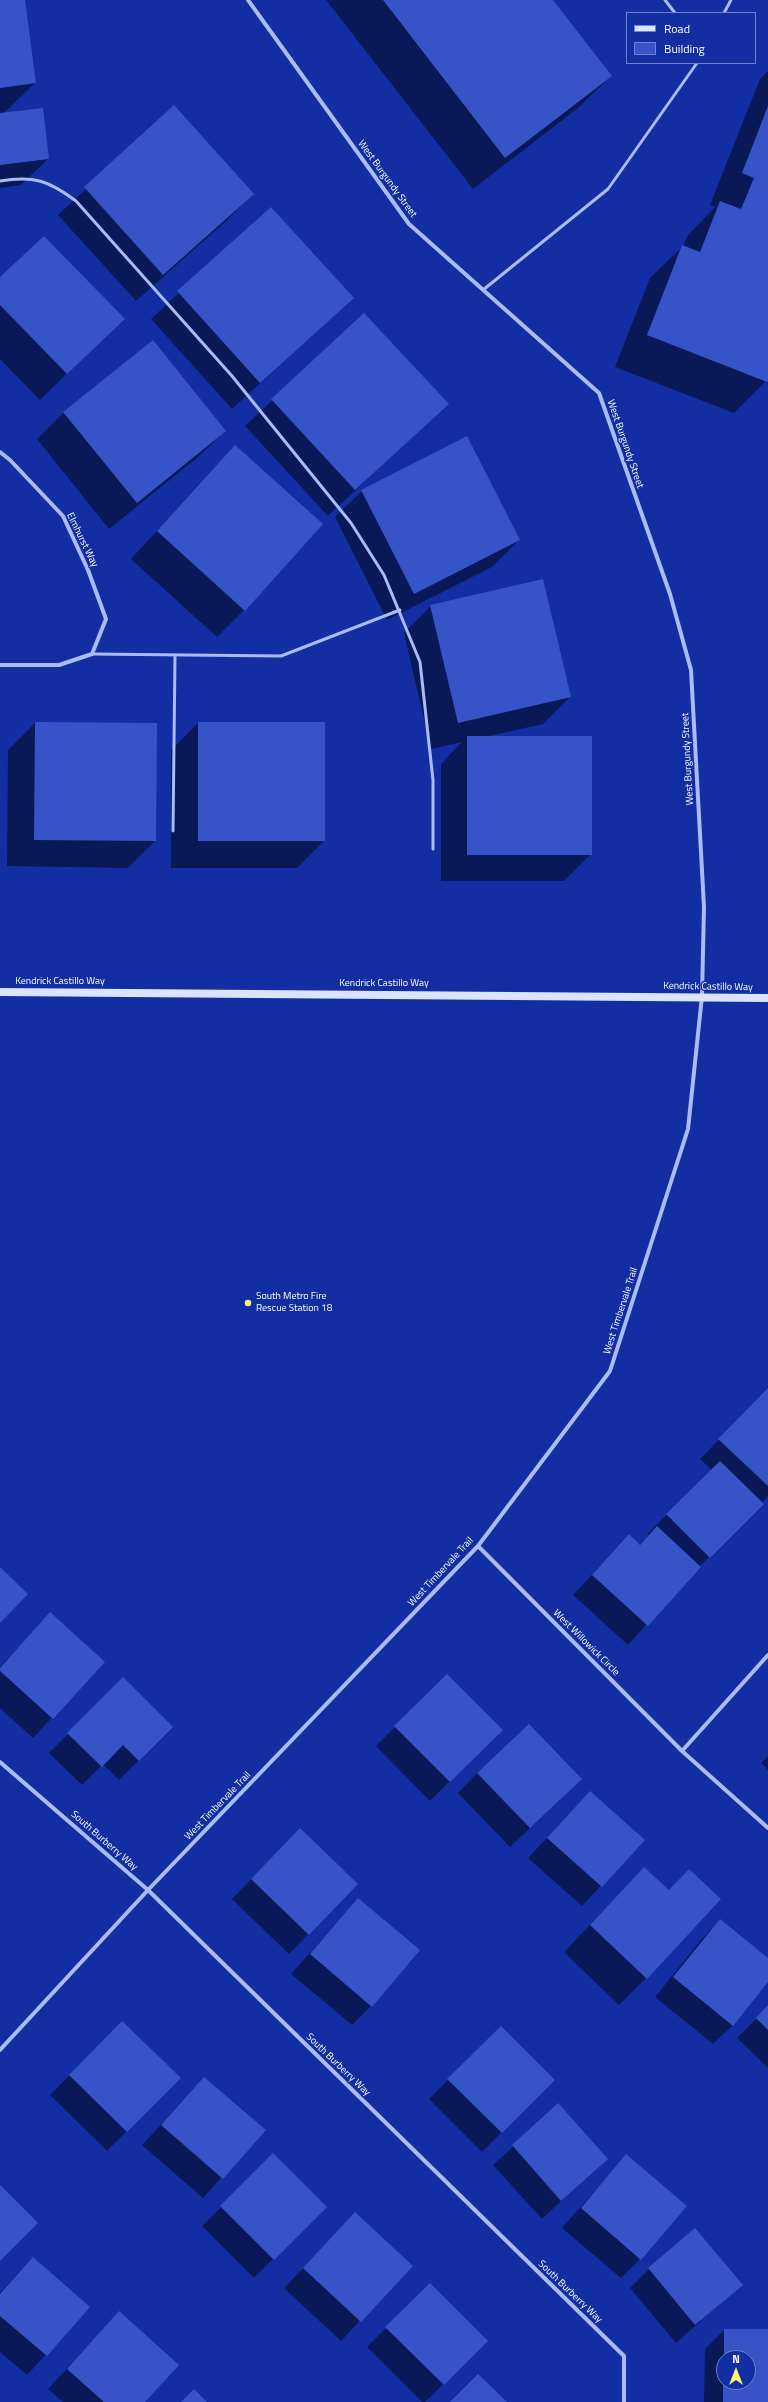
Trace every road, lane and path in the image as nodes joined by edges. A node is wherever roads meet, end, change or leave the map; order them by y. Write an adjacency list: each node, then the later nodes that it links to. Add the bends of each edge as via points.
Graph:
1 (248, 0): 8 (street, West Burgundy Street, via 409,224)
2 (665, 0): 4 (lane)
3 (731, 0): 5 (lane)
4 (674, 12)
5 (725, 12)
6 (696, 64): 8 (lane, via 608,189)
7 (0, 181): 10 (lane, via 28,178 53,184 76,201 232,376 351,523 384,575)
8 (483, 290): 17 (street, West Burgundy Street, via 599,393 670,594 691,670 704,907)
9 (0, 452): 11 (street, Elmhurst Way, via 63,516 88,570 106,619)
10 (400, 610): 12 (lane, via 281,656); 15 (lane, via 420,662 433,780)
11 (92, 654): 12 (lane); 13 (street, via 59,665)
12 (176, 656): 14 (lane)
13 (0, 665)
14 (173, 831)
15 (433, 849)
16 (0, 992): 17 (main road, Kendrick Castillo Way)
17 (702, 996): 18 (main road, Kendrick Castillo Way); 19 (street, West Timbervale Trail, via 688,1129 610,1371)
18 (768, 998)
19 (478, 1546): 21 (street, West Willowick Circle); 24 (street, West Timbervale Trail)
20 (768, 1655): 21 (street)
21 (682, 1751): 23 (street, West Willowick Circle)
22 (0, 1762): 24 (street, South Burberry Way)
23 (768, 1828)
24 (148, 1890): 25 (street, West Timbervale Trail); 26 (street, South Burberry Way, via 624,2356)
25 (0, 2050)
26 (624, 2402)

